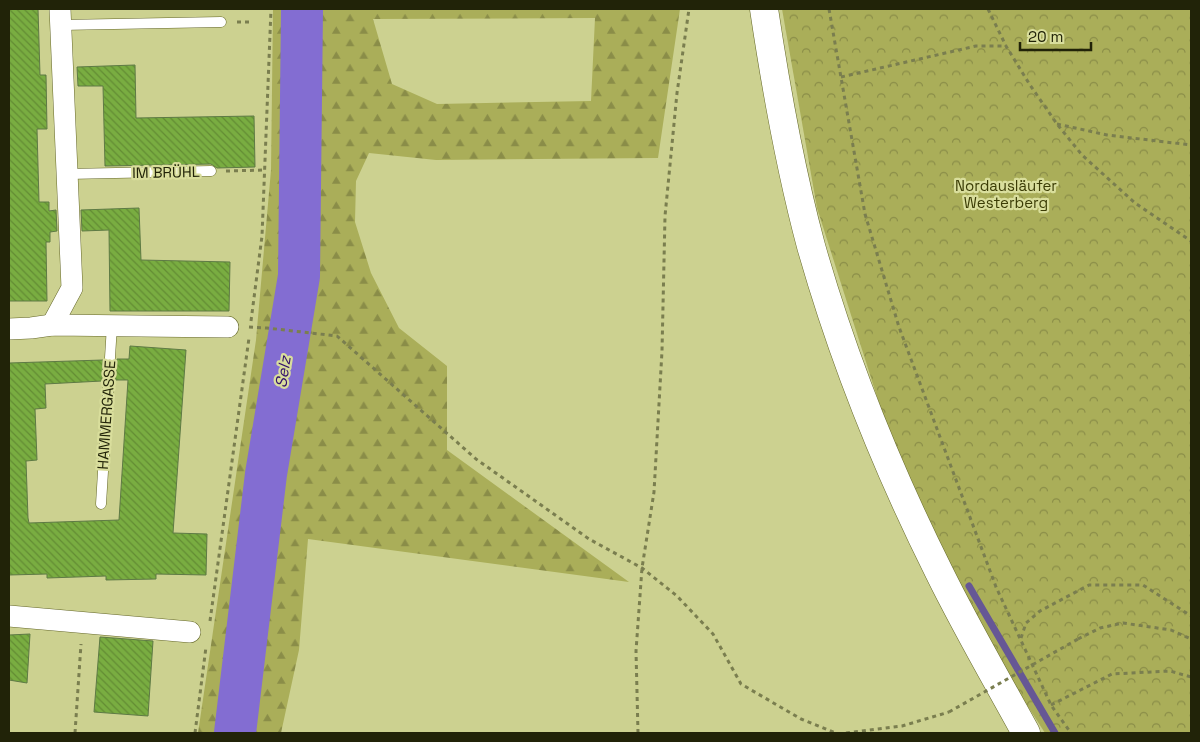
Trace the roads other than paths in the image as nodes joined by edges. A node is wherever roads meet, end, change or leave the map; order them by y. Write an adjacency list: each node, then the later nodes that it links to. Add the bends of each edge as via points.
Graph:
1 (764, 9): 13 (main road, via 797,194 846,352 905,501 939,572)
2 (61, 17): 3 (lane); 5 (street)
3 (221, 22)
4 (211, 171): 5 (lane, IM BRÜHL)
5 (68, 174): 6 (street, via 72,288)
6 (52, 325): 7 (street); 9 (street)
7 (112, 326): 8 (street); 10 (lane, HAMMERGASSE)
8 (228, 327)
9 (9, 329)
10 (101, 504)
11 (9, 616): 12 (street)
12 (202, 633)
13 (1026, 733)

